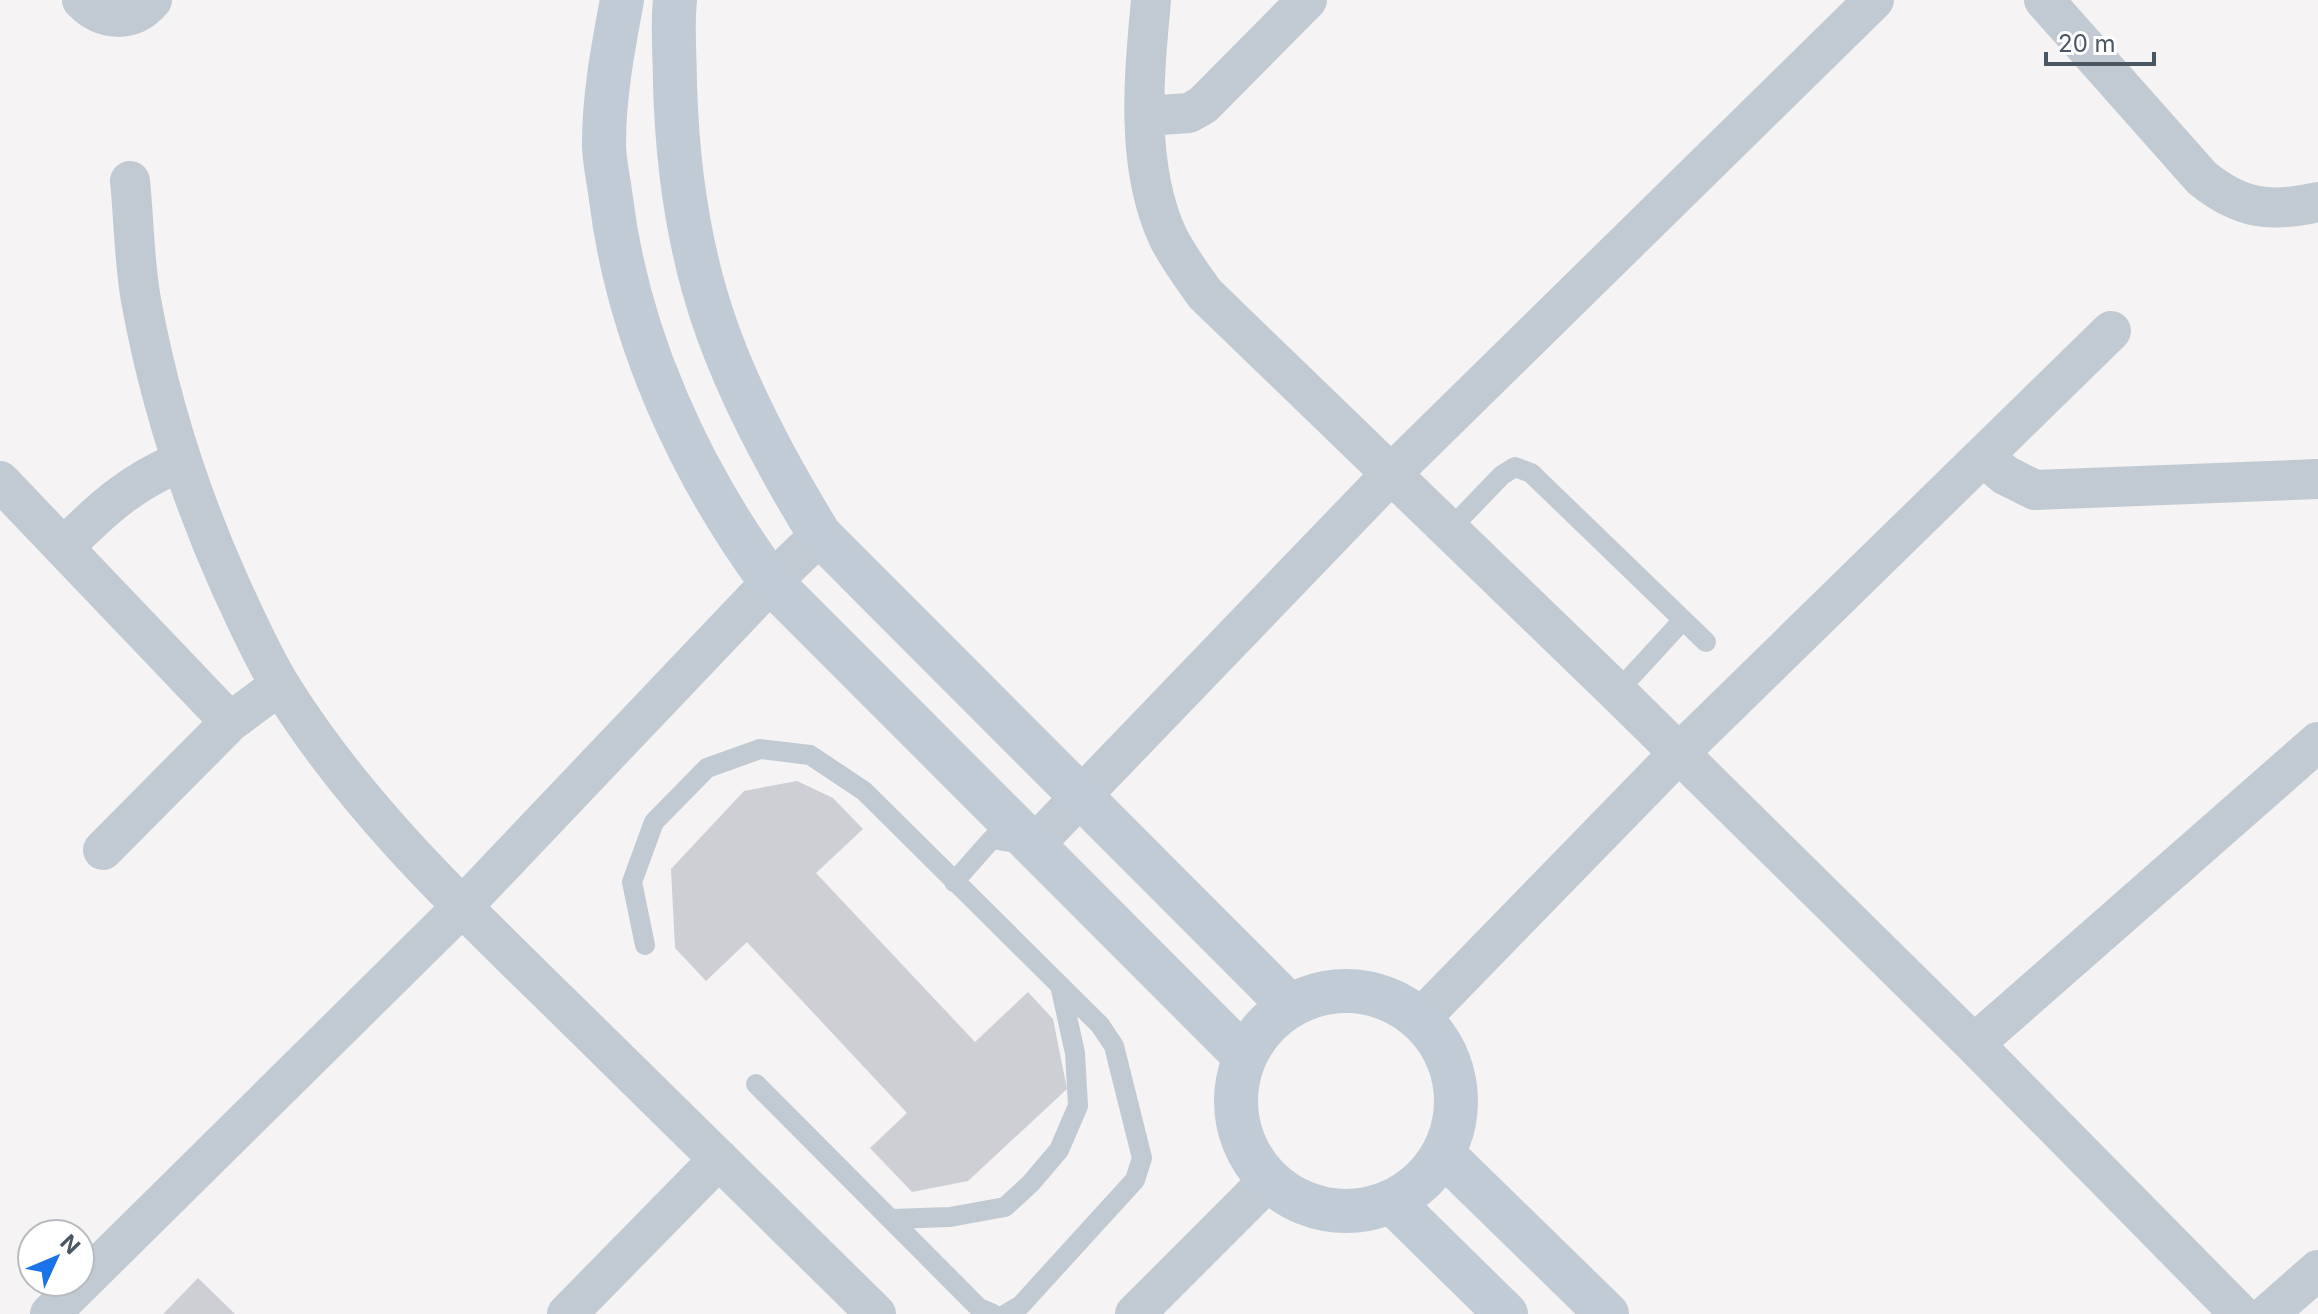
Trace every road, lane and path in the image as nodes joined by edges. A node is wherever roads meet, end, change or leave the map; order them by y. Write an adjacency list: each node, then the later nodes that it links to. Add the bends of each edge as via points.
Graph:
1 (82, 0): 8 (street, via 102,16)
2 (622, 0): 21 (main road, via 606,85 604,148 615,235 648,351 689,449 716,502)
3 (675, 0): 19 (main road, via 677,145 704,290 751,408)
4 (1151, 0): 9 (street)
5 (1307, 0): 9 (street, via 1203,105 1189,113)
6 (1874, 0): 15 (street)
7 (2044, 0): 11 (street, via 2219,191 2245,204 2275,209)
8 (137, 9)
9 (1146, 116): 15 (street, via 1156,200 1183,263 1205,294)
10 (130, 181): 14 (street, via 140,297)
11 (2318, 202)
12 (2111, 331): 13 (street)
13 (1983, 456): 16 (street, via 2035,490); 28 (street)
14 (182, 461): 20 (street, via 130,487); 24 (street, via 221,565)
15 (1390, 475): 18 (street); 29 (street)
16 (2318, 479)
17 (0, 481): 20 (street)
18 (1450, 529): 22 (lane, via 1502,475 1515,467 1531,473); 25 (street)
19 (820, 535): 21 (street); 29 (main road)
20 (64, 547): 26 (street)
21 (771, 582): 30 (main road); 33 (street)
22 (1683, 620): 23 (lane); 25 (lane)
23 (1706, 642)
24 (280, 685): 26 (street); 33 (street, via 370,810)
25 (1617, 692): 28 (street)
26 (230, 722): 31 (street)
27 (2318, 742): 38 (street)
28 (1678, 754): 37 (street); 38 (street)
29 (1081, 795): 30 (street); 36 (main road)
30 (1034, 845): 32 (lane, via 992,839); 39 (main road)
31 (103, 850)
32 (954, 882): 34 (lane, via 864,791 810,755 760,749 707,768 654,822 632,882); 35 (lane)
33 (462, 907): 42 (street); 47 (street)
34 (645, 945)
35 (1060, 985): 45 (lane, via 1075,1053 1078,1106 1059,1150 1005,1207 950,1217); 51 (lane, via 1114,1046 1142,1158 1135,1180 1117,1202 1021,1305)
36 (1290, 1006): 37 (main road, via 1322,993 1357,991 1390,1001); 39 (main road, via 1271,1019)
37 (1419, 1020): 41 (main road, via 1451,1069 1456,1097)
38 (1974, 1044): 55 (street)
39 (1244, 1056): 43 (main road, via 1236,1088 1237,1122 1249,1154)
40 (756, 1084): 45 (lane)
41 (1443, 1154): 44 (main road, via 1412,1190); 54 (main road)
42 (719, 1159): 48 (street); 49 (street)
43 (1269, 1180): 44 (main road, via 1296,1200 1327,1210 1360,1211); 52 (street)
44 (1392, 1202): 53 (main road)
45 (891, 1219): 50 (lane, via 979,1308)
46 (2318, 1270): 56 (street)
47 (50, 1314)
48 (567, 1314)
49 (876, 1314)
50 (993, 1314)
51 (1006, 1314)
52 (1135, 1314)
53 (1506, 1314)
54 (1607, 1314)
55 (2240, 1314)
56 (2268, 1314)

